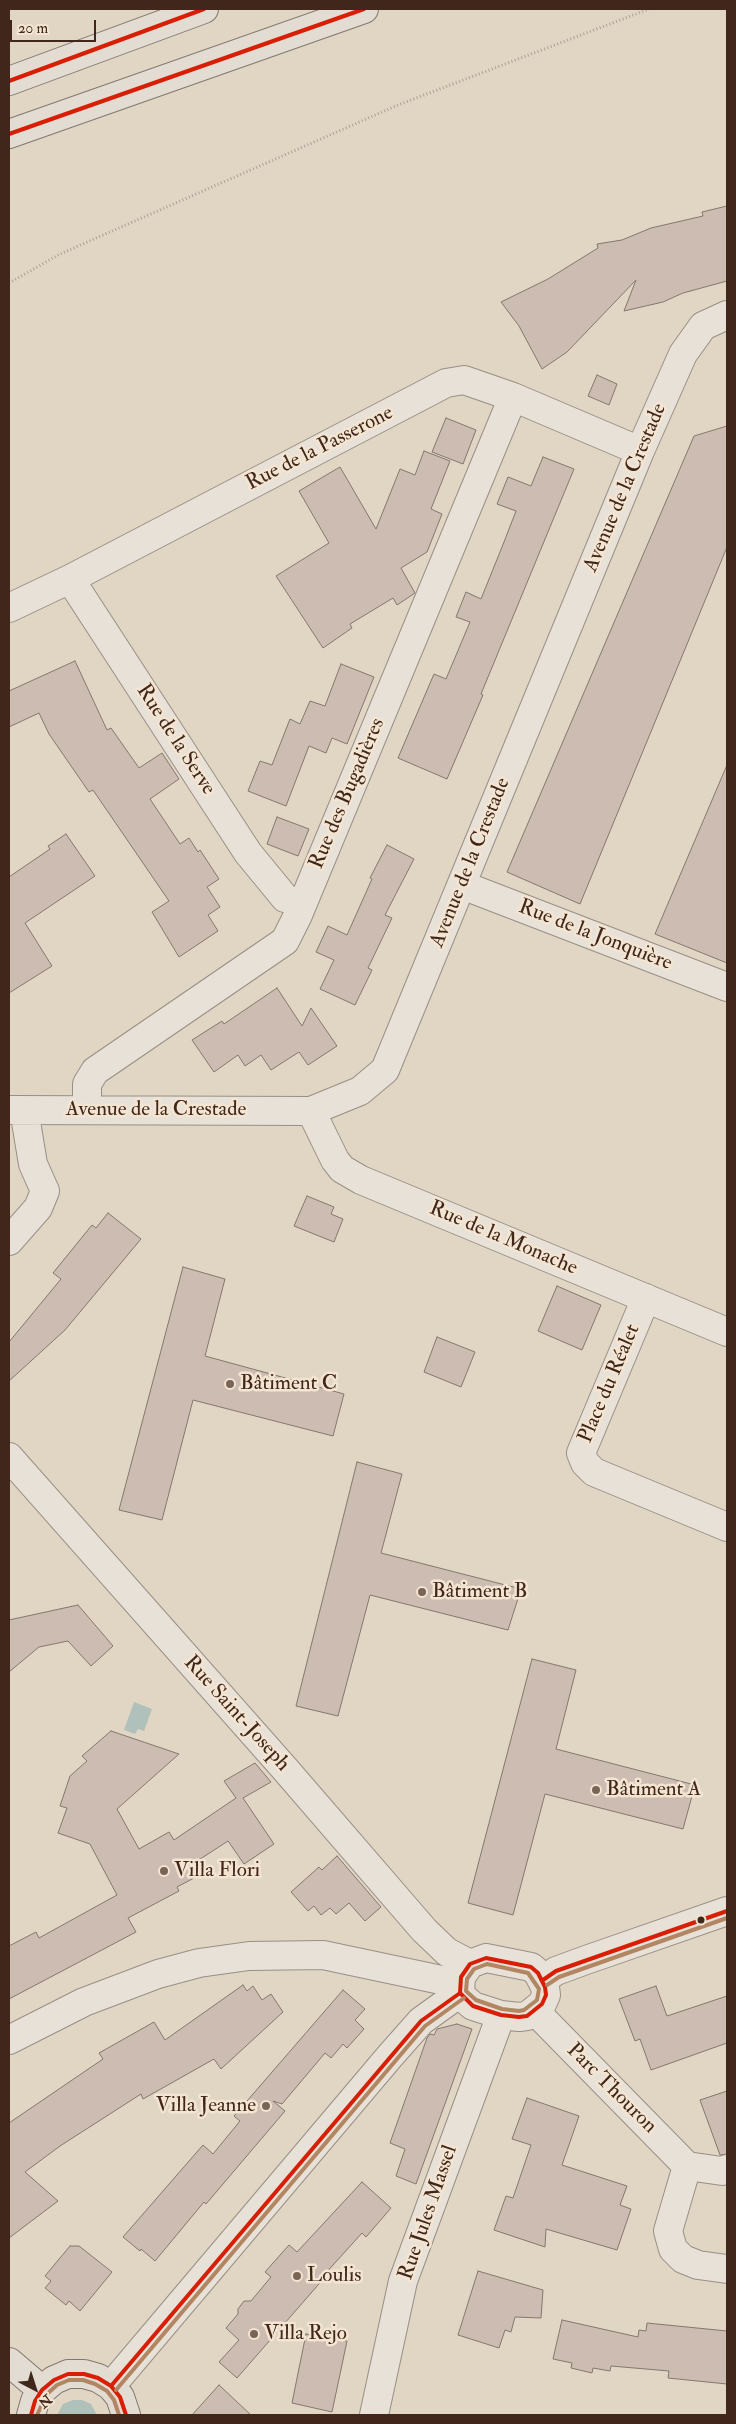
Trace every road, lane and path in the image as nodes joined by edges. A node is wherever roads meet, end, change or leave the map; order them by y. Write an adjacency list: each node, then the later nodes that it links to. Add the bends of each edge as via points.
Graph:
1 (188, 9): 5 (main road)
2 (204, 9): 6 (main road)
3 (364, 9): 7 (main road)
4 (649, 9): 8 (path, via 398,105 60,254)
5 (9, 63)
6 (9, 81)
7 (9, 134)
8 (9, 283)
9 (727, 315): 11 (street, Avenue de la Crestade, via 703,326 691,340)
10 (513, 396): 11 (street, Rue de la Passerone); 12 (street, Rue de la Passerone, via 464,380 446,383); 18 (street, Rue des Bugadières, via 285,941 95,1071 87,1084)
11 (640, 451): 14 (street, Avenue de la Crestade)
12 (70, 579): 13 (street, Rue de la Passerone); 15 (street, Rue de la Serve, via 248,853)
13 (9, 608)
14 (462, 885): 16 (street, Rue de la Jonquière); 19 (street, Avenue de la Crestade, via 385,1070 360,1091)
15 (285, 898)
16 (727, 987)
17 (17, 1110): 18 (street, Avenue de la Crestade); 20 (street, via 33,1164 45,1191 38,1208)
18 (87, 1110): 19 (street, Avenue de la Crestade)
19 (311, 1111): 21 (street, Rue de la Monache, via 335,1160 342,1169 361,1180)
20 (9, 1241)
21 (646, 1298): 22 (street, Rue de la Monache); 24 (street, Place du Réalet, via 581,1453 594,1472 607,1479)
22 (727, 1332)
23 (9, 1457): 26 (street, Rue Saint-Joseph, via 424,1930 447,1952)
24 (727, 1527)
25 (727, 1911): 27 (street, via 586,1960)
26 (463, 1980): 27 (street, via 486,1958 531,1967); 29 (street, via 473,2006); 30 (street, via 323,1955 249,1956 199,1963 158,1974 84,2002); 35 (street, via 421,2021)
27 (543, 1980): 28 (street, via 546,1995)
28 (535, 2011): 29 (street, via 519,2017); 31 (street, Parc Thouron)
29 (501, 2015): 39 (street, Rue Jules Massel, via 404,2281)
30 (9, 2040)
31 (687, 2166): 32 (street); 33 (street, via 668,2231 674,2249 683,2259 698,2265)
32 (727, 2169)
33 (727, 2269)
34 (9, 2362): 36 (main road)
35 (111, 2386): 36 (main road, via 84,2374 68,2374); 38 (main road, via 120,2397)
36 (42, 2390): 37 (main road)
37 (31, 2415)
38 (126, 2415)
39 (374, 2415)

